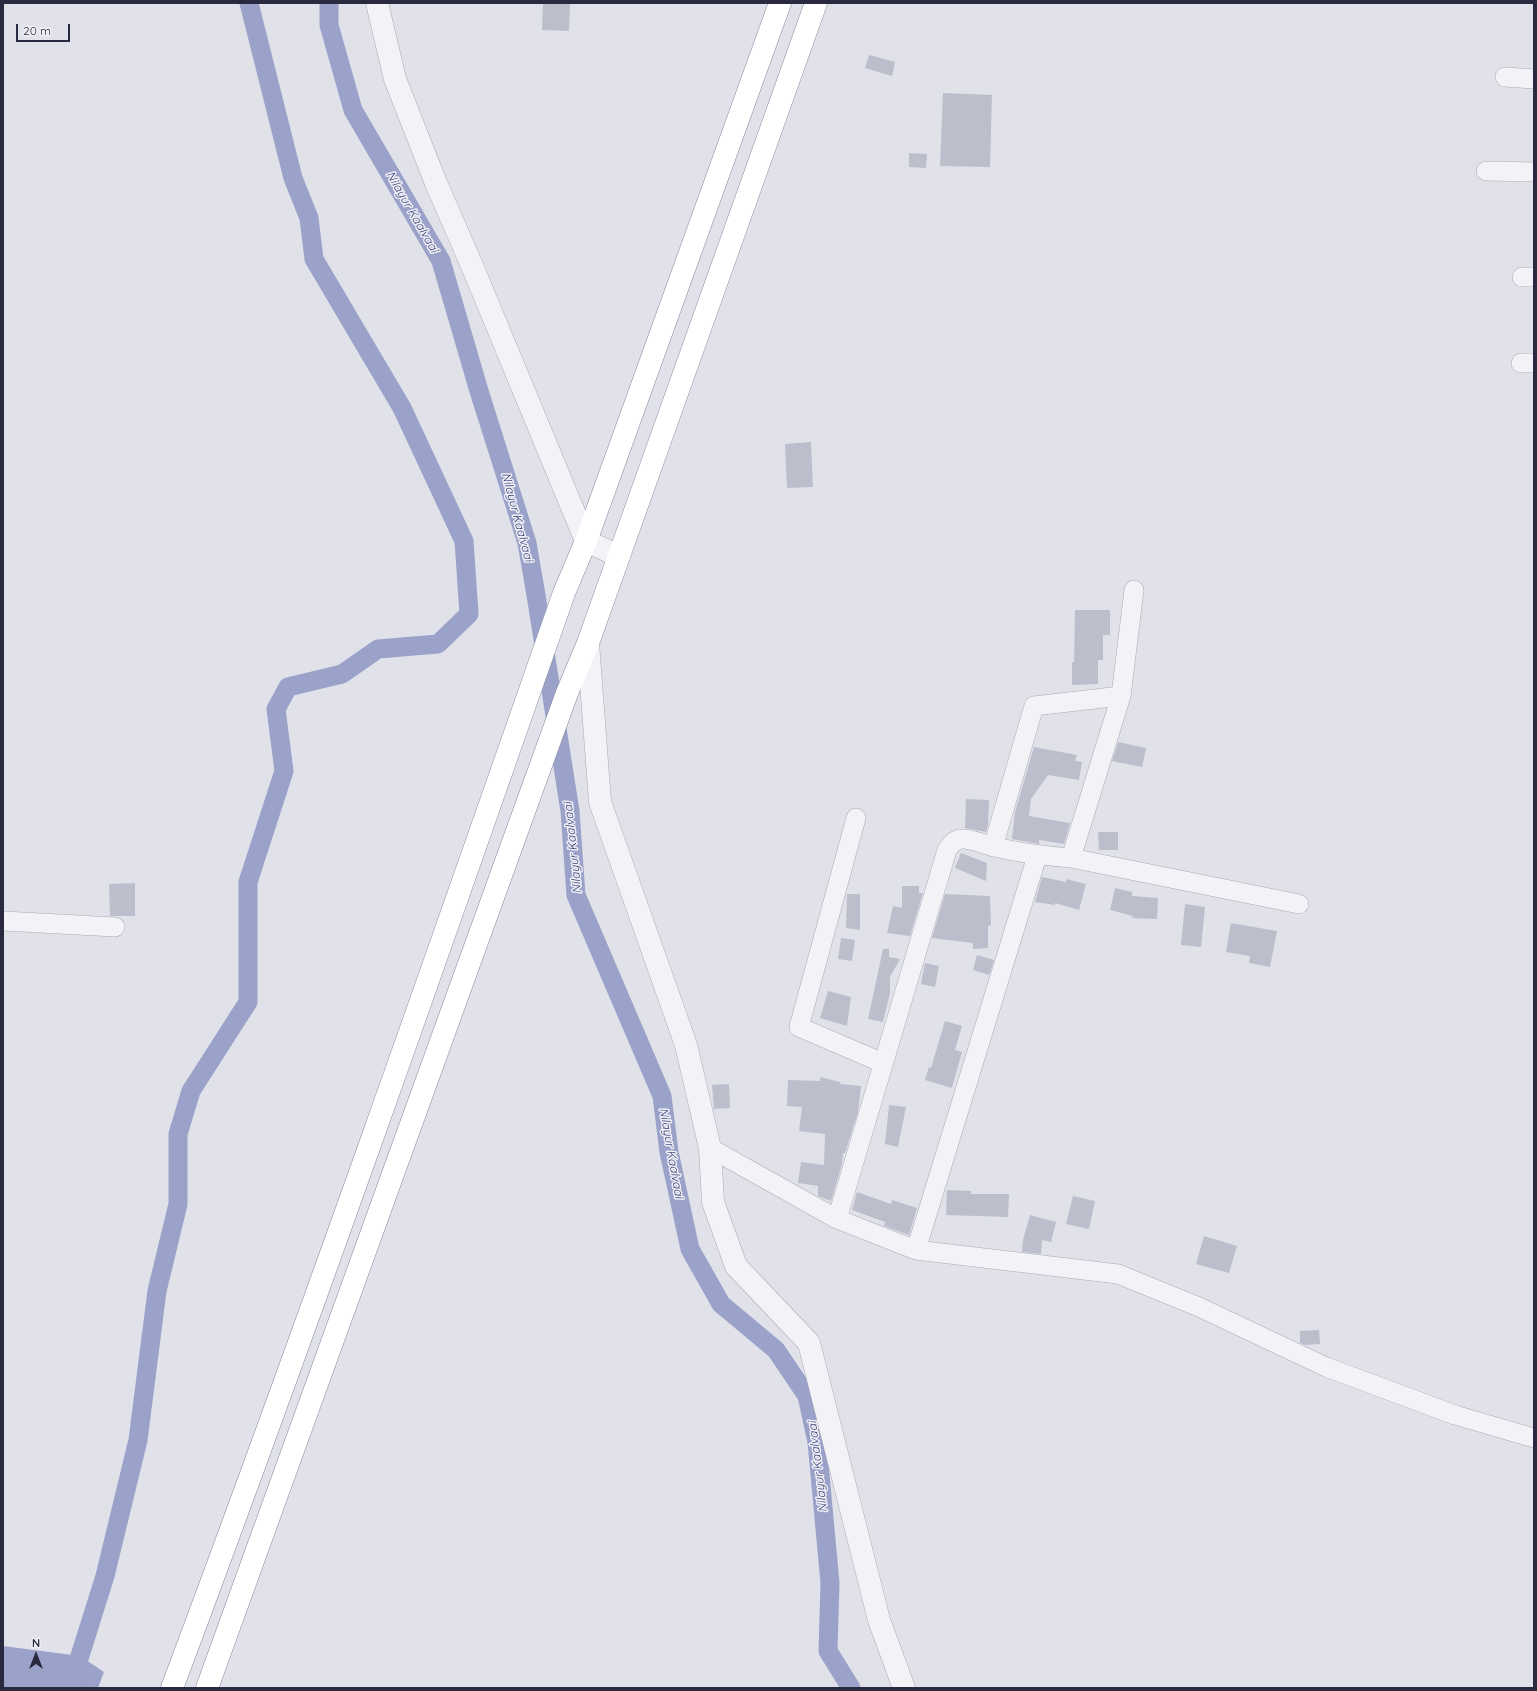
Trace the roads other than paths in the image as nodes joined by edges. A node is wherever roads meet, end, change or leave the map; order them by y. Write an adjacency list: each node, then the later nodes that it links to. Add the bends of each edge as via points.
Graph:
1 (376, 3): 8 (street, via 395,80)
2 (780, 3): 8 (highway)
3 (816, 3): 9 (highway)
4 (1504, 77): 5 (street)
5 (1534, 79)
6 (1486, 171): 7 (street)
7 (1534, 172)
8 (586, 541): 9 (street); 25 (highway, via 564,593 430,976)
9 (619, 556): 11 (highway)
10 (1134, 590): 12 (street)
11 (588, 643): 21 (street, via 600,802 686,1045); 26 (highway, via 539,769)
12 (1121, 696): 14 (street, via 1034,706); 16 (street)
13 (856, 818): 20 (street, via 799,1028)
14 (993, 847): 15 (street); 20 (street, via 960,839 952,842 947,850)
15 (1037, 856): 16 (street); 23 (street)
16 (1072, 858): 17 (street)
17 (1299, 904)
18 (3, 921): 19 (street)
19 (115, 927)
20 (884, 1063): 22 (street)
21 (710, 1148): 22 (street); 27 (street, via 713,1202 736,1266 809,1343 879,1620)
22 (837, 1219): 23 (street)
23 (916, 1250): 24 (street, via 1118,1274 1199,1307 1326,1367 1456,1415)
24 (1534, 1438)
25 (172, 1688)
26 (207, 1688)
27 (904, 1688)

